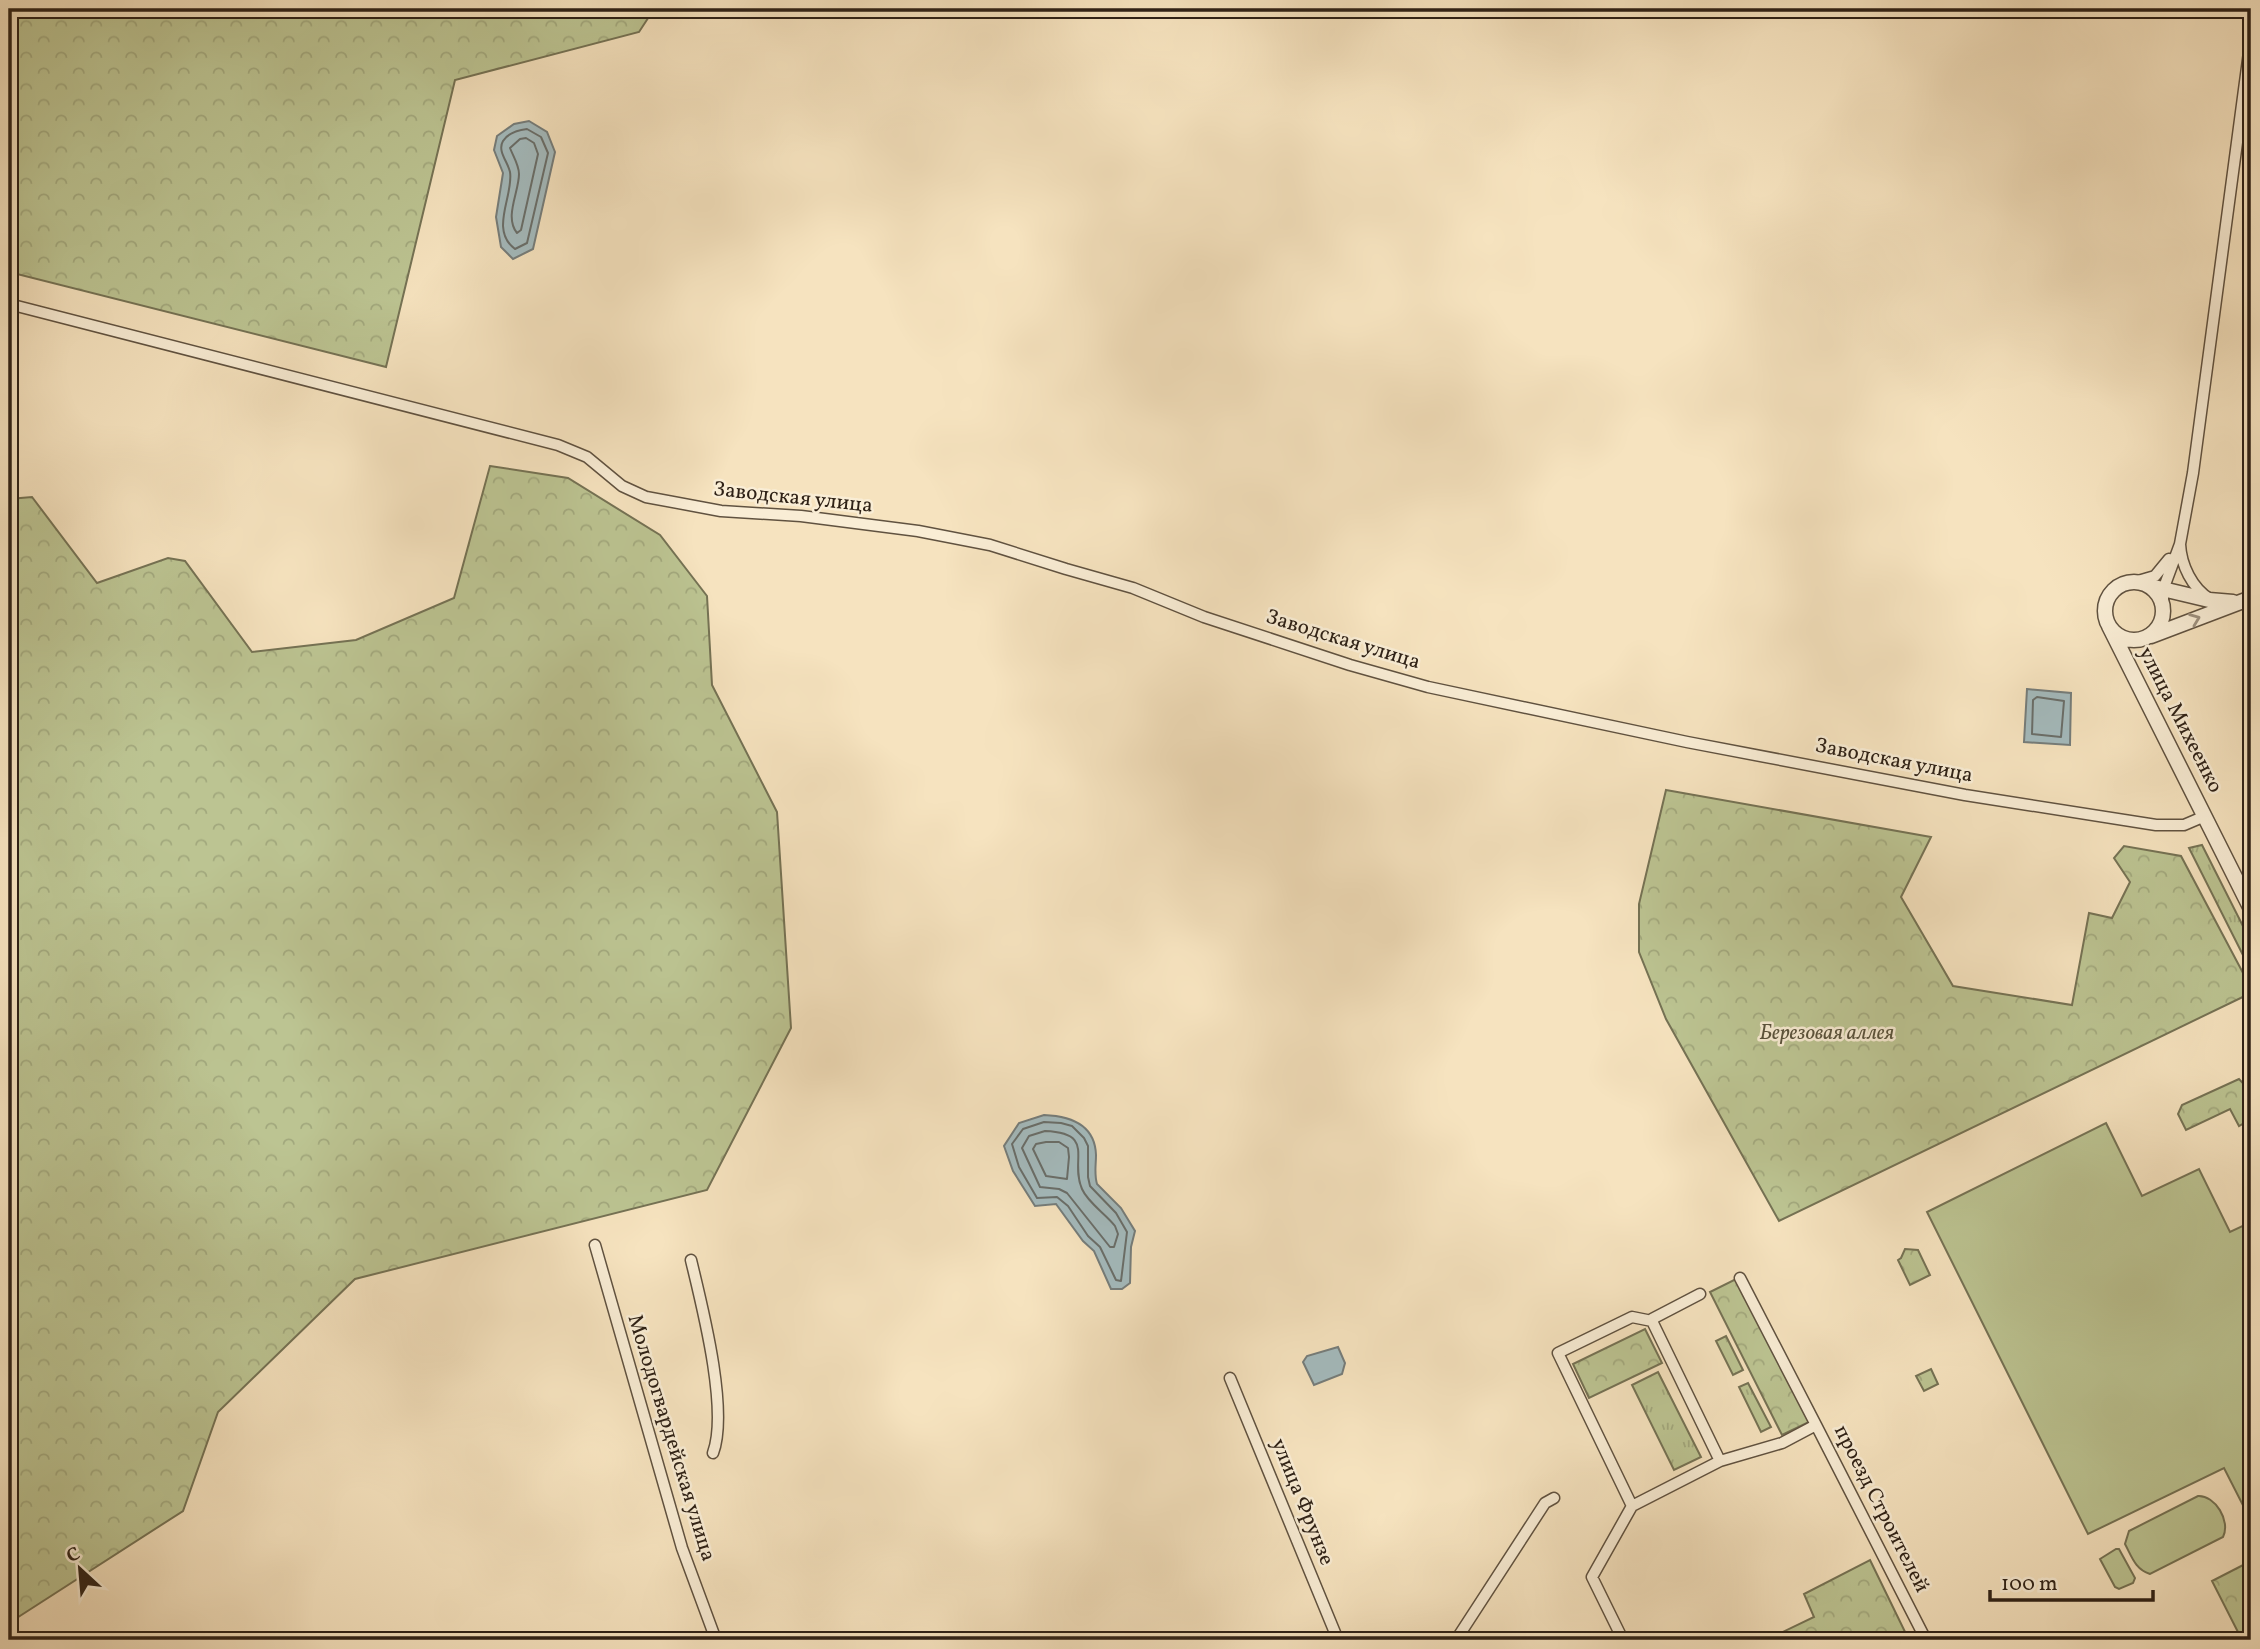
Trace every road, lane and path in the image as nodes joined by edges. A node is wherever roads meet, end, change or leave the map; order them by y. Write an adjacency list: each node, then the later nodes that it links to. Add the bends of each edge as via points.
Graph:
1 (2251, 37): 3 (street)
2 (9, 304): 13 (street, Заводская улица, via 572,450 622,486 646,497 721,511 918,531 990,545 1133,587 1204,617 1428,687 1972,796 2175,827)
3 (2181, 541): 4 (street, via 2155,576); 6 (street); 8 (street, via 2182,559 2191,579)
4 (2131, 583): 5 (street); 10 (street, via 2116,589 2107,602)
5 (2147, 586): 6 (street); 9 (street)
6 (2163, 590): 8 (street); 9 (street)
7 (2246, 599): 8 (street); 11 (street, one-way to 7)
8 (2216, 602)
9 (2163, 607): 11 (street, via 2160,624)
10 (2109, 626): 11 (street, via 2124,638); 12 (street, улица Михеенко)
11 (2146, 638): 12 (street, via 2132,658)
12 (2134, 675): 13 (street, улица Михеенко)
13 (2205, 816): 14 (street, улица Михеенко)
14 (2251, 909)
15 (594, 1245): 26 (street, Молодогвардейская улица, via 682,1548)
16 (691, 1259): 22 (street, via 708,1336 719,1425)
17 (1740, 1278): 21 (street)
18 (1700, 1294): 19 (street)
19 (1652, 1321): 23 (street); 25 (street, via 1632,1317 1558,1353)
20 (1230, 1378): 27 (street, улица Фрунзе)
21 (1816, 1425): 23 (street, проезд Строителей, via 1782,1443); 30 (street, проезд Строителей)
22 (713, 1452)
23 (1720, 1461): 25 (street, проезд Строителей)
24 (1554, 1498): 28 (street, via 1545,1503)
25 (1632, 1506): 29 (street, via 1592,1577)
26 (716, 1640)
27 (1338, 1640)
28 (1456, 1640)
29 (1623, 1640)
30 (1926, 1640)

